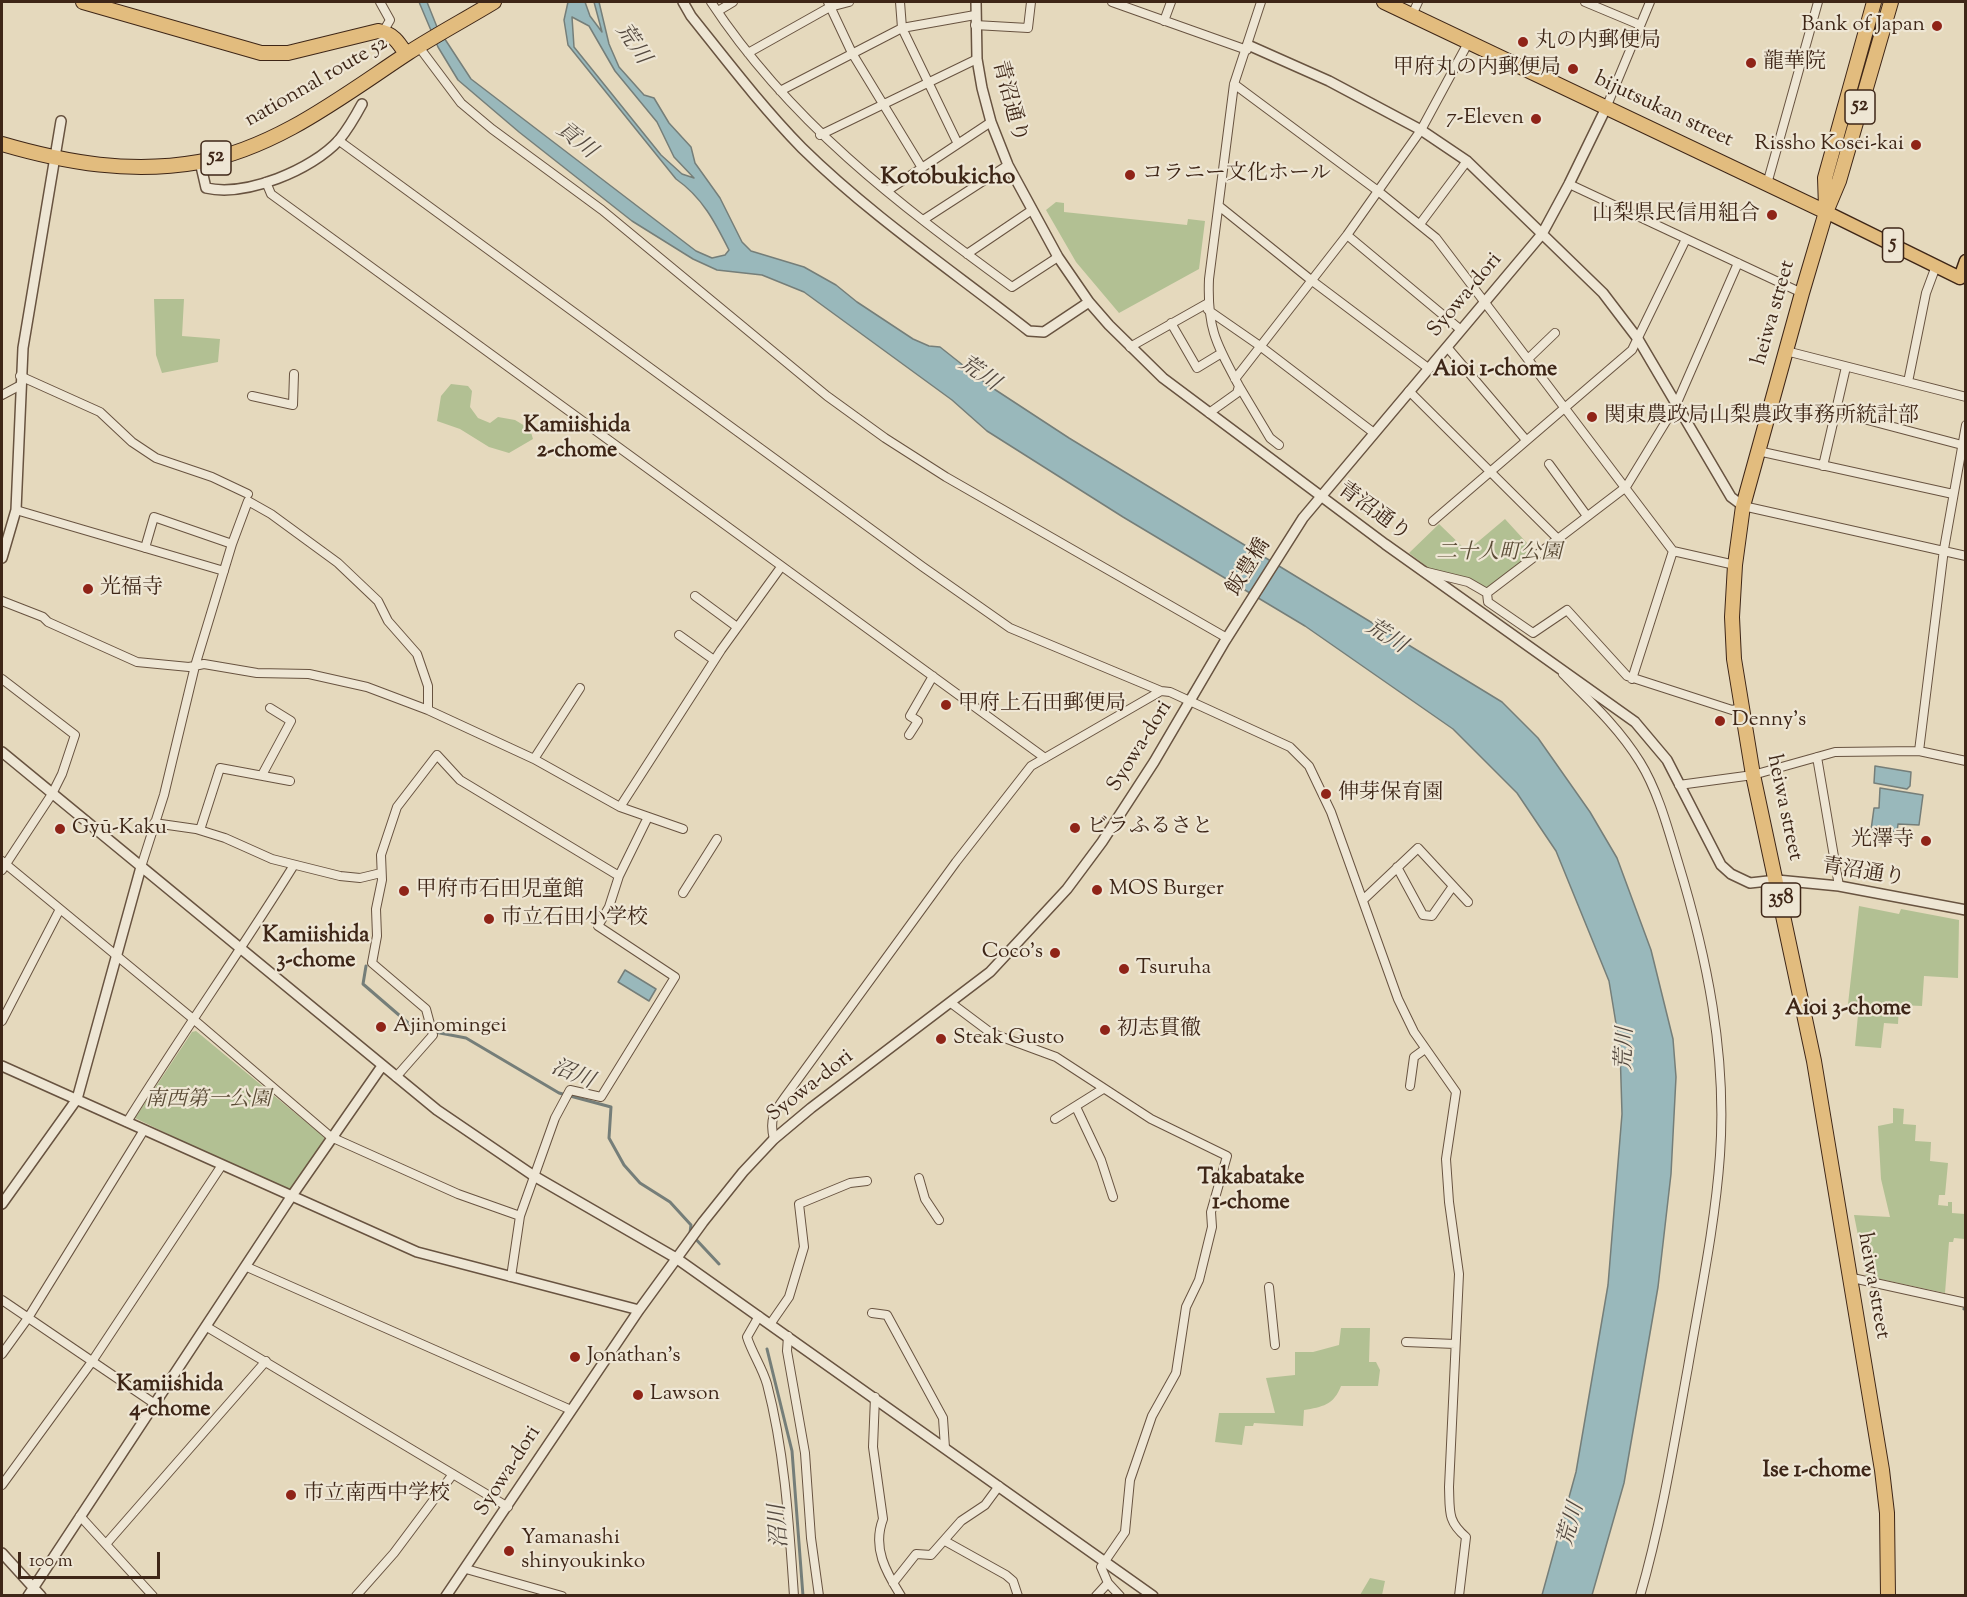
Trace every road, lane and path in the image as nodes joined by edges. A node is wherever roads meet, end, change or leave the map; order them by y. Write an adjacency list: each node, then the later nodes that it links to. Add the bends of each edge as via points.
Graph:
1 (82, 2): 28 (highway, via 261,53 288,53)
2 (381, 2): 28 (street, via 390,20)
3 (494, 2): 30 (highway, 52)
4 (683, 2): 75 (street, via 766,110 810,155 1029,331 1044,333)
5 (711, 2): 22 (street)
6 (733, 2): 22 (street)
7 (849, 2): 21 (street)
8 (900, 2): 27 (street)
9 (976, 2): 24 (street, 青沼通り)
10 (1031, 2): 24 (street, via 1028,28)
11 (1112, 2): 25 (street)
12 (1171, 2): 25 (street)
13 (1261, 2): 31 (street)
14 (1384, 2): 23 (highway, bijutsukan street)
15 (1418, 2): 23 (street)
16 (1585, 2): 26 (street)
17 (1650, 2): 26 (street)
18 (1818, 2): 56 (street)
19 (1874, 2): 61 (highway, heiwa street / 52, via 1825,178)
20 (1890, 2): 61 (highway, heiwa street / 52, via 1839,181)
21 (829, 4): 32 (street); 33 (street)
22 (718, 11): 32 (street)
23 (1412, 15): 29 (highway, bijutsukan street)
24 (975, 20): 27 (street); 35 (street, 青沼通り)
25 (1164, 21): 31 (street)
26 (1640, 25): 41 (street)
27 (903, 28): 33 (street); 36 (street)
28 (383, 32): 34 (highway, via 397,40)
29 (1468, 43): 41 (highway, bijutsukan street); 44 (street)
30 (421, 45): 34 (highway, 52); 136 (street, via 461,103 602,210 827,396 946,477)
31 (1247, 48): 37 (street); 44 (street, via 1329,81)
32 (748, 52): 38 (street)
33 (852, 53): 38 (street); 40 (street)
34 (406, 54): 51 (highway, nationnal route 52 / 52, via 273,136)
35 (977, 59): 36 (street); 43 (street, 青沼通り)
36 (927, 83): 40 (street); 48 (street)
37 (1234, 84): 58 (street); 59 (street)
38 (780, 91): 45 (street)
39 (362, 104): 46 (street)
40 (883, 104): 45 (street); 53 (street)
41 (1606, 108): 55 (street, Syowa-dori); 56 (highway, bijutsukan street)
42 (61, 121): 49 (street)
43 (991, 122): 48 (street); 52 (street, 青沼通り)
44 (1421, 130): 50 (street); 58 (street)
45 (820, 135): 57 (street)
46 (339, 140): 54 (street, via 297,170); 144 (street, via 1011,628)
47 (2, 144): 49 (highway, nationnal route 52 / 52)
48 (958, 144): 53 (street)
49 (55, 158): 51 (highway, nationnal route 52 / 52, via 116,168); 91 (street, via 35,266)
50 (1467, 161): 63 (street); 64 (street)
51 (200, 162): 54 (street, via 206,188 216,191)
52 (1008, 165): 60 (street, 青沼通り); 62 (street)
53 (922, 168): 57 (street)
54 (266, 182): 128 (street, via 271,194)
55 (1569, 184): 64 (street, Syowa-dori); 66 (street)
56 (1767, 184): 61 (highway, bijutsukan street)
57 (887, 191): 62 (street)
58 (1378, 191): 63 (street); 65 (street)
59 (1219, 206): 72 (street); 77 (street)
60 (1032, 210): 67 (street); 68 (street, 青沼通り)
61 (1826, 212): 71 (main road, 5); 74 (highway, heiwa street / 358)
62 (923, 220): 67 (street)
63 (1420, 224): 76 (street, via 1448,252)
64 (1542, 234): 76 (street, Syowa-dori); 81 (street, via 1603,293)
65 (1347, 235): 72 (street); 79 (street)
66 (1686, 239): 70 (street); 81 (street)
67 (967, 254): 68 (street, via 1012,287)
68 (1058, 257): 75 (street, 青沼通り)
69 (1965, 261): 73 (main road, 5)
70 (1738, 263): 74 (street); 98 (street)
71 (1936, 266): 73 (main road, 5); 93 (street, via 1926,294)
72 (1311, 280): 83 (street); 89 (street)
73 (1963, 281)
74 (1802, 293): 85 (highway, heiwa street / 358)
75 (1089, 302): 82 (street, 青沼通り)
76 (1485, 303): 79 (street, Syowa-dori); 87 (street)
77 (1208, 306): 78 (street); 83 (street); 86 (street)
78 (1171, 323): 82 (street); 86 (street, via 1197,368)
79 (1461, 330): 84 (street, Syowa-dori)
80 (1555, 333): 87 (street)
81 (1638, 339): 98 (street); 99 (street, via 1632,350)
82 (1130, 346): 100 (street, 青沼通り, via 1163,378)
83 (1260, 346): 92 (street); 103 (street)
84 (1447, 347): 89 (street, Syowa-dori); 104 (street)
85 (1786, 351): 88 (street); 107 (highway, heiwa street / 358)
86 (1220, 354): 92 (street)
87 (1529, 358): 99 (street)
88 (1846, 367): 93 (street); 101 (street)
89 (1428, 368): 94 (street, Syowa-dori)
90 (294, 374): 96 (street, via 293,405)
91 (20, 381): 95 (street); 113 (street, via 100,412 156,458 212,477); 116 (street)
92 (1237, 382): 100 (street, via 1237,393); 105 (street, via 1270,438)
93 (1908, 382): 97 (street)
94 (1409, 391): 103 (street, Syowa-dori); 110 (street)
95 (2, 395)
96 (252, 396)
97 (1965, 397)
98 (1676, 405): 111 (street); 115 (street, via 1731,496)
99 (1566, 407): 104 (street); 111 (street)
100 (1209, 412): 114 (street, 青沼通り)
101 (1837, 412): 106 (street); 109 (street)
102 (1965, 425): 106 (street)
103 (1374, 434): 114 (street, Syowa-dori)
104 (1526, 440): 110 (street)
105 (1279, 445)
106 (1962, 445): 112 (street)
107 (1758, 451): 109 (street); 115 (highway, heiwa street / 358)
108 (1549, 464): 117 (street)
109 (1823, 466): 112 (street)
110 (1490, 471): 119 (street); 120 (street)
111 (1626, 488): 117 (street); 124 (street)
112 (1953, 494): 123 (street)
113 (248, 497): 121 (street); 148 (street, via 338,563 378,601 388,621 417,654 428,686)
114 (1321, 497): 118 (street, Syowa-dori); 129 (street, 青沼通り)
115 (1743, 506): 123 (street); 127 (highway, heiwa street / 358)
116 (16, 510): 122 (street); 126 (street)
117 (1587, 516): 120 (street)
118 (1303, 518): 136 (street, 飯豊橋)
119 (1432, 521)
120 (1557, 538): 131 (street)
121 (232, 544): 122 (street, via 154,517); 130 (street)
122 (145, 548): 130 (street)
123 (1944, 549): 125 (street); 150 (street)
124 (1673, 551): 127 (street); 142 (street)
125 (1965, 556)
126 (2, 558)
127 (1735, 565): 147 (highway, heiwa street / 358, via 1734,659)
128 (781, 567): 134 (street); 140 (street)
129 (1422, 570): 131 (street, via 1468,582); 138 (street, 青沼通り)
130 (224, 572): 139 (street)
131 (1487, 593): 142 (street, via 1488,602 1533,633 1567,610)
132 (695, 596): 134 (street)
133 (2, 601): 139 (street, via 137,662)
134 (737, 627): 137 (street)
135 (679, 635): 137 (street)
136 (1227, 638): 145 (street, Syowa-dori)
137 (714, 660): 161 (street)
138 (1551, 663): 159 (street, 青沼通り, via 1635,722 1666,760); 258 (street, via 1605,716 1641,763 1650,784 1697,923 1710,981 1720,1071 1720,1153 1711,1234 1665,1502)
139 (195, 666): 148 (street, via 337,679); 163 (street, via 180,737)
140 (933, 676): 149 (street, via 910,716 918,722); 153 (street)
141 (2, 679): 160 (street, via 75,735)
142 (1632, 679): 147 (street, via 1732,710)
143 (580, 688): 154 (street)
144 (1161, 691): 145 (street); 153 (street)
145 (1190, 702): 177 (street, via 1290,747 1309,766); 183 (street, Syowa-dori, via 1148,772 1074,880 990,972)
146 (270, 708): 156 (street, via 291,721)
147 (1742, 708): 157 (highway, heiwa street / 358)
148 (428, 710): 154 (street)
149 (909, 735)
150 (1919, 751): 152 (street, via 1835,752); 155 (street)
151 (2, 752): 160 (street)
152 (1817, 757): 157 (street); 175 (street)
153 (1045, 758): 198 (street, via 1031,766 1016,785 785,1097 772,1116)
154 (534, 759): 161 (street)
155 (1965, 761)
156 (262, 775): 158 (street); 165 (street, via 220,768)
157 (1753, 775): 159 (street); 173 (highway, heiwa street / 358)
158 (290, 781)
159 (1679, 785): 173 (street, 青沼通り, via 1721,865 1750,883)
160 (52, 794): 167 (street); 169 (street)
161 (620, 807): 162 (street)
162 (648, 817): 164 (street); 172 (street)
163 (154, 822): 165 (street); 169 (street)
164 (683, 829)
165 (200, 830): 168 (street)
166 (717, 839): 176 (street)
167 (3, 865): 179 (street)
168 (294, 865): 171 (street, via 352,878); 181 (street)
169 (141, 867): 181 (street); 182 (street)
170 (1397, 867): 174 (street, via 1418,848); 174 (street, via 1423,915 1432,916); 177 (street)
171 (381, 873): 172 (street, via 381,855 397,807 437,755 460,780); 189 (street, via 372,963 426,1009 434,1035)
172 (619, 876): 200 (street, via 598,926 675,977 601,1098 570,1090 555,1118)
173 (1777, 880): 175 (street, 青沼通り); 211 (highway, heiwa street / 358, via 1814,1061)
174 (1453, 886): 178 (street)
175 (1839, 886): 180 (street, 青沼通り)
176 (683, 893)
177 (1364, 899): 186 (street, via 1398,999)
178 (1468, 902)
179 (60, 909): 182 (street); 185 (street)
180 (1965, 910)
181 (241, 950): 184 (street); 188 (street)
182 (115, 954): 184 (street); 192 (street)
183 (951, 1004): 191 (street, via 991,1033 1056,1057); 198 (street, Syowa-dori)
184 (192, 1018): 195 (street); 197 (street)
185 (2, 1021)
186 (1425, 1049): 190 (street, via 1414,1057); 223 (street, via 1456,1092 1446,1159 1459,1274)
187 (2, 1066): 192 (street)
188 (382, 1066): 189 (street); 197 (street)
189 (396, 1077): 200 (street)
190 (1410, 1086)
191 (1103, 1089): 193 (street); 240 (street, via 1151,1119 1227,1156 1211,1212 1212,1227 1199,1280 1186,1307 1176,1373 1149,1425 1130,1480 1125,1532)
192 (76, 1099): 195 (street); 205 (street)
193 (1077, 1107): 194 (street); 204 (street)
194 (1055, 1119)
195 (127, 1122): 196 (street)
196 (144, 1130): 199 (street); 218 (street)
197 (331, 1137): 203 (street); 206 (street, via 458,1194)
198 (774, 1139): 208 (street, Syowa-dori)
199 (222, 1165): 203 (street); 227 (street)
200 (534, 1176): 206 (street); 208 (street)
201 (919, 1178): 207 (street, via 925,1200)
202 (867, 1181): 219 (street, via 850,1183 799,1203 804,1247 789,1297)
203 (291, 1197): 209 (street); 210 (street, via 417,1252)
204 (1113, 1197)
205 (2, 1204)
206 (520, 1216): 210 (street)
207 (939, 1220)
208 (676, 1258): 215 (street, Syowa-dori); 217 (street)
209 (247, 1267): 220 (street); 230 (street)
210 (511, 1277): 215 (street)
211 (1848, 1277): 214 (street); 259 (highway, heiwa street / 358, via 1883,1480)
212 (1269, 1287): 224 (street)
213 (2, 1300): 218 (street)
214 (1965, 1303)
215 (639, 1310): 230 (street, Syowa-dori)
216 (872, 1312): 231 (street, via 887,1315 914,1362 943,1418)
217 (759, 1316): 219 (street); 250 (street, via 747,1337 760,1363 776,1424 784,1469)
218 (28, 1318): 225 (street); 227 (street)
219 (771, 1323): 221 (street)
220 (207, 1327): 226 (street); 229 (street)
221 (788, 1336): 228 (street); 251 (street, via 787,1351 805,1453)
222 (1406, 1342): 223 (street)
223 (1455, 1344): 257 (street, via 1450,1518 1466,1537)
224 (1275, 1345)
225 (2, 1354)
226 (266, 1361): 232 (street); 238 (street)
227 (91, 1363): 229 (street); 233 (street)
228 (875, 1397): 231 (street); 242 (street, via 873,1447 883,1520 879,1549)
229 (155, 1404): 236 (street)
230 (571, 1410): 235 (street, Syowa-dori)
231 (945, 1448): 234 (street)
232 (453, 1474): 235 (street); 247 (street)
233 (2, 1485)
234 (999, 1486): 237 (street, via 985,1505 961,1521); 240 (street)
235 (508, 1507): 241 (street, Syowa-dori)
236 (80, 1516): 238 (street); 244 (street)
237 (945, 1541): 242 (street, via 931,1555 916,1554); 253 (street, via 1006,1575 1013,1581)
238 (106, 1544): 246 (street)
239 (2, 1553): 244 (street)
240 (1104, 1561): 243 (street, via 1101,1567); 256 (street)
241 (466, 1569): 248 (street, Syowa-dori); 249 (street)
242 (893, 1583): 252 (street)
243 (1108, 1583): 254 (street); 255 (street)
244 (30, 1591): 245 (street)
245 (41, 1596)
246 (153, 1596)
247 (356, 1596)
248 (446, 1596)
249 (562, 1596)
250 (794, 1596)
251 (819, 1596)
252 (901, 1596)
253 (1018, 1596)
254 (1096, 1596)
255 (1120, 1596)
256 (1153, 1596)
257 (1459, 1596)
258 (1640, 1596)
259 (1888, 1596)

